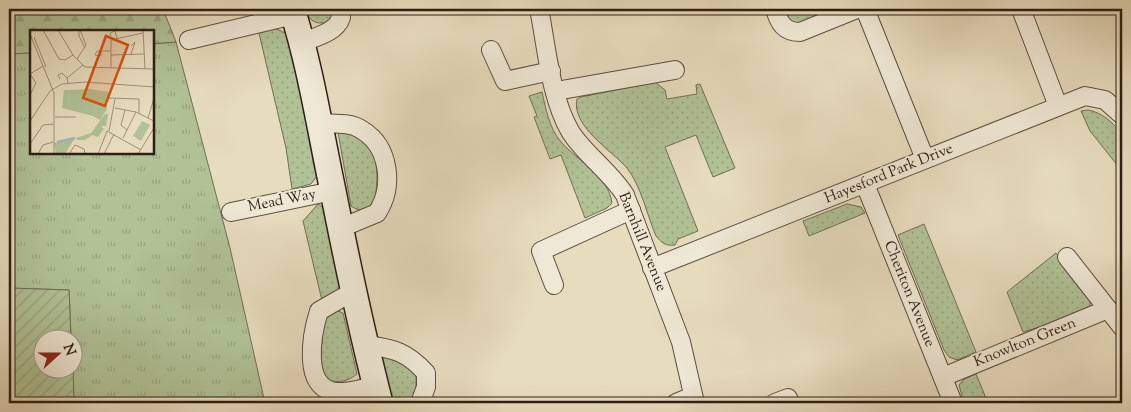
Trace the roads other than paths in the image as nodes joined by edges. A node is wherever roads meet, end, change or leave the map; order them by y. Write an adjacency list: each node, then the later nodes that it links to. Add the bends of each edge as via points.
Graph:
1 (342, 9): 9 (street, via 335,28)
2 (539, 9): 12 (street, Barnhill Avenue)
3 (776, 9): 4 (street, via 778,20 794,32)
4 (856, 9)
5 (865, 9): 17 (street)
6 (1021, 9): 14 (street)
7 (293, 12): 8 (street, Mead Way); 9 (street, Mead Way)
8 (189, 40)
9 (303, 42): 16 (street, Mead Way)
10 (491, 50): 12 (street, via 507,86)
11 (676, 70): 13 (street)
12 (551, 71): 13 (street, Barnhill Avenue)
13 (556, 91): 20 (street, Barnhill Avenue, via 571,133 616,180)
14 (1058, 106): 15 (street, Hayesford Park Drive, via 1085,96 1105,100); 17 (street, Hayesford Park Drive)
15 (1122, 115)
16 (321, 123): 19 (street, Mead Way); 22 (street, via 346,124 362,130 384,154 387,165 386,182 377,212)
17 (925, 160): 18 (street, Hayesford Park Drive)
18 (865, 184): 24 (street, Hayesford Park Drive); 30 (street, Cheriton Avenue)
19 (333, 191): 21 (street, Mead Way); 22 (street, Mead Way)
20 (631, 210): 24 (street, Barnhill Avenue); 25 (street, via 541,251)
21 (231, 212)
22 (341, 228): 26 (street, Mead Way)
23 (1067, 257): 27 (street)
24 (652, 268): 32 (street, Barnhill Avenue, via 681,342)
25 (554, 285)
26 (354, 292): 29 (street, Mead Way); 31 (street, Mead Way, via 319,311 312,370 318,380 334,392)
27 (1108, 309): 28 (street); 30 (street, Knowlton Green)
28 (1122, 327)
29 (367, 345): 31 (street, Mead Way); 33 (street, via 396,350 414,359 426,373 426,387)
30 (943, 377): 37 (street, Cheriton Avenue)
31 (378, 394)
32 (694, 400): 34 (street)
33 (420, 403)
34 (676, 403)
35 (775, 403): 36 (street, via 788,398)
36 (790, 403)
37 (954, 403)

